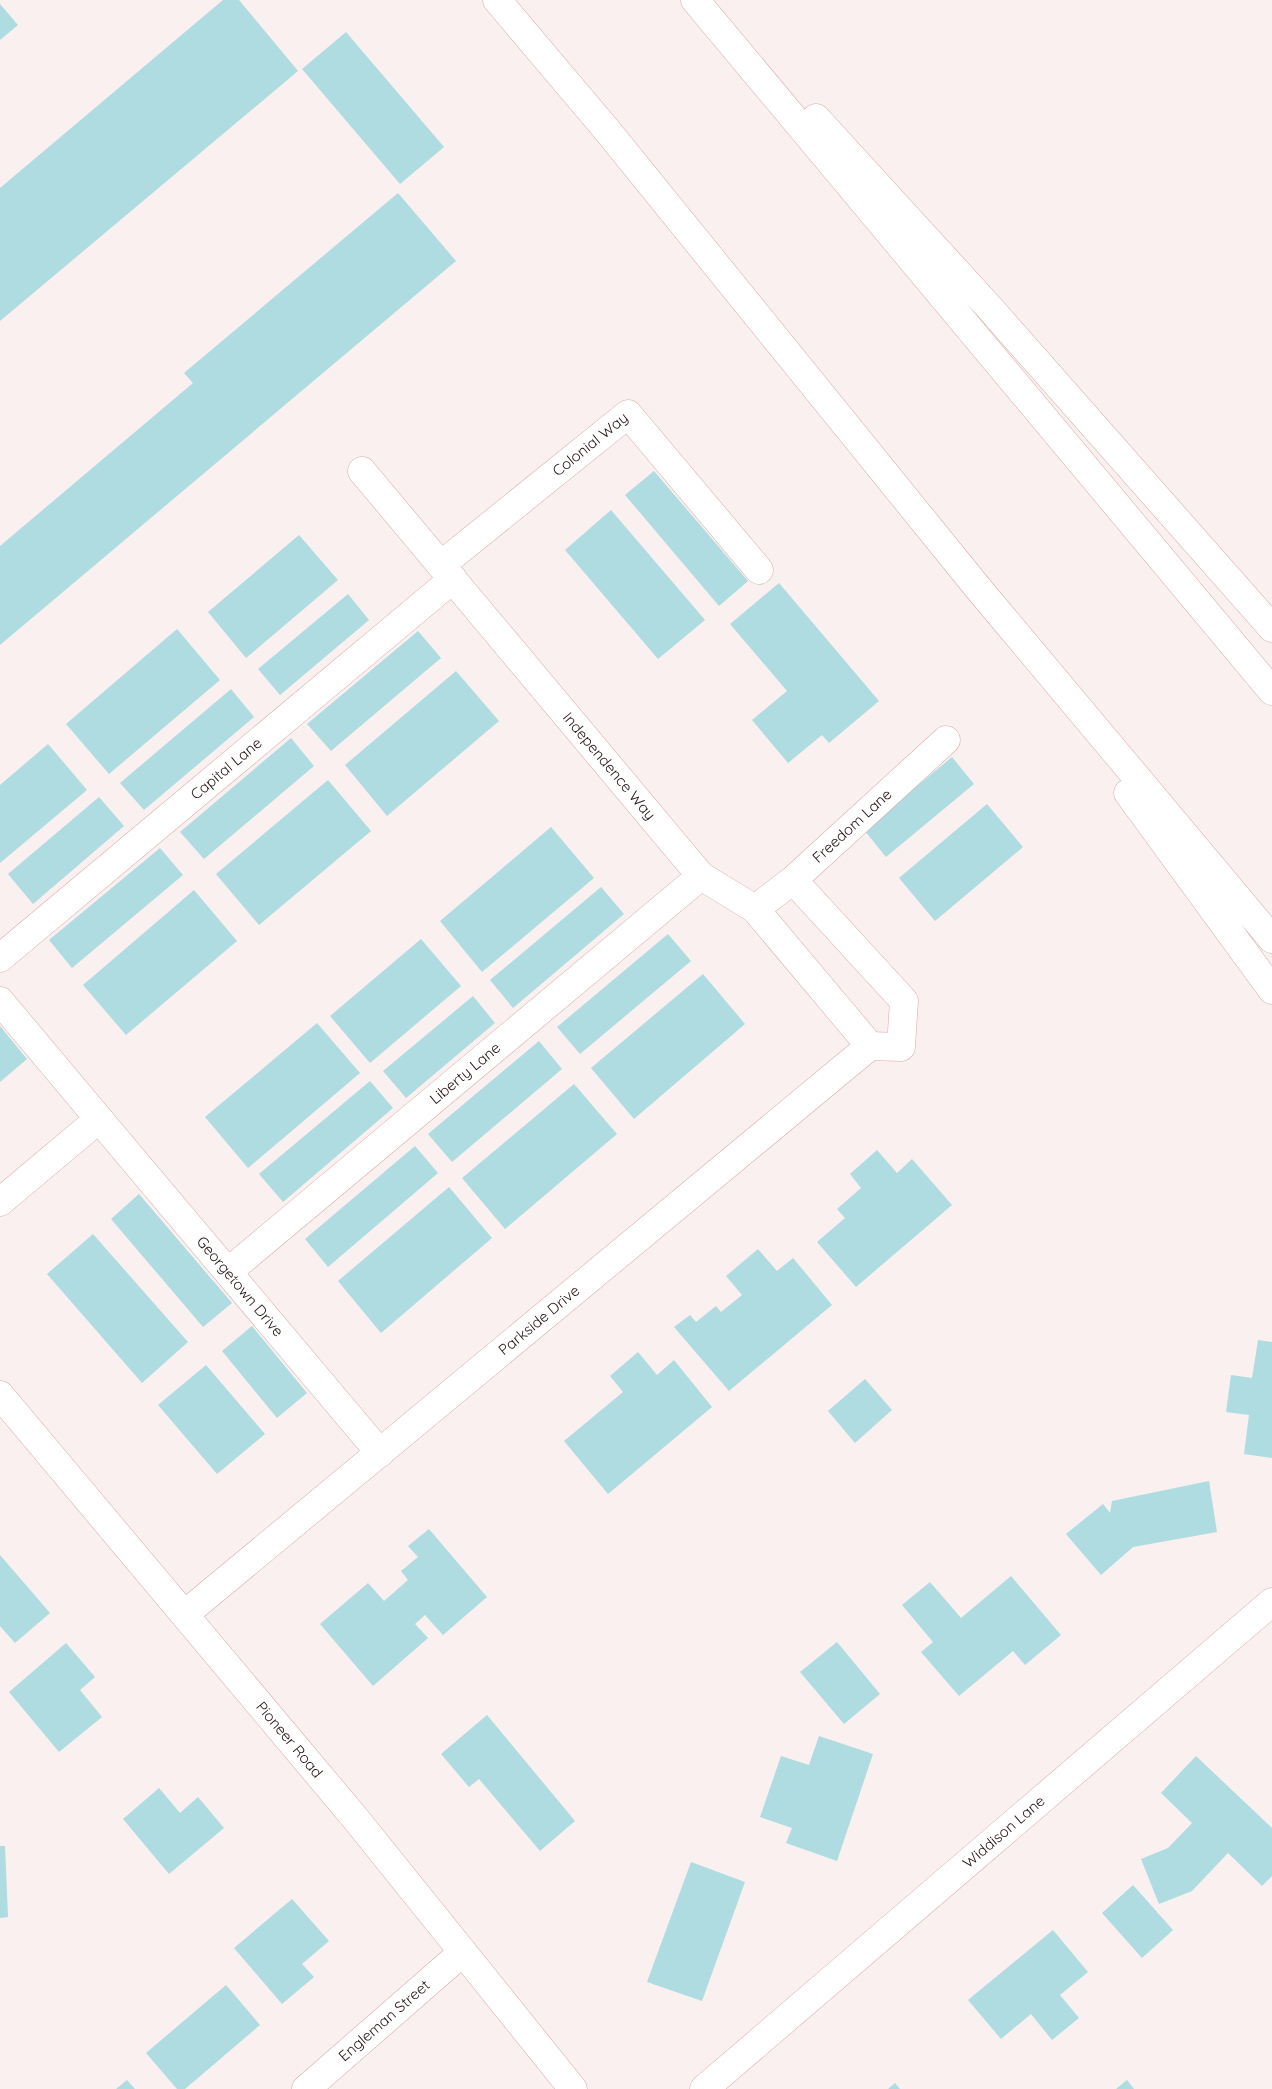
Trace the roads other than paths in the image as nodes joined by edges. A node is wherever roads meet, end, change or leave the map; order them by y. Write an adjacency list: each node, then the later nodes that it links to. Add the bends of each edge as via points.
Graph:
1 (496, 0): 7 (main road, via 606,128)
2 (695, 0): 9 (main road)
3 (706, 0): 8 (main road, via 988,306)
4 (362, 471): 6 (main road, Independence Way)
5 (759, 570): 6 (main road, Colonial Way, via 628,414)
6 (447, 572): 11 (main road, Independence Way); 15 (main road, Capital Lane)
7 (978, 588): 14 (main road); 16 (main road)
8 (1272, 628)
9 (1272, 691)
10 (946, 740): 12 (main road, Freedom Lane)
11 (701, 876): 13 (main road, Independence Way); 21 (main road, Liberty Lane)
12 (793, 880): 13 (main road, Freedom Lane); 18 (main road, via 904,1001 901,1047)
13 (755, 909): 18 (main road, Independence Way)
14 (1272, 939)
15 (0, 958)
16 (1272, 990)
17 (0, 1002): 19 (main road, Georgetown Drive)
18 (870, 1046): 23 (main road, Parkside Drive)
19 (99, 1119): 20 (main road); 21 (main road, Georgetown Drive)
20 (0, 1202)
21 (229, 1271): 23 (main road, Georgetown Drive)
22 (0, 1395): 25 (main road, Pioneer Road)
23 (380, 1453): 25 (main road, Parkside Drive)
24 (1272, 1602): 29 (main road, Widdison Lane)
25 (185, 1614): 26 (main road, Pioneer Road)
26 (463, 1952): 27 (main road, Engleman Street); 28 (main road, Pioneer Road)
27 (306, 2089)
28 (573, 2089)
29 (704, 2089)

